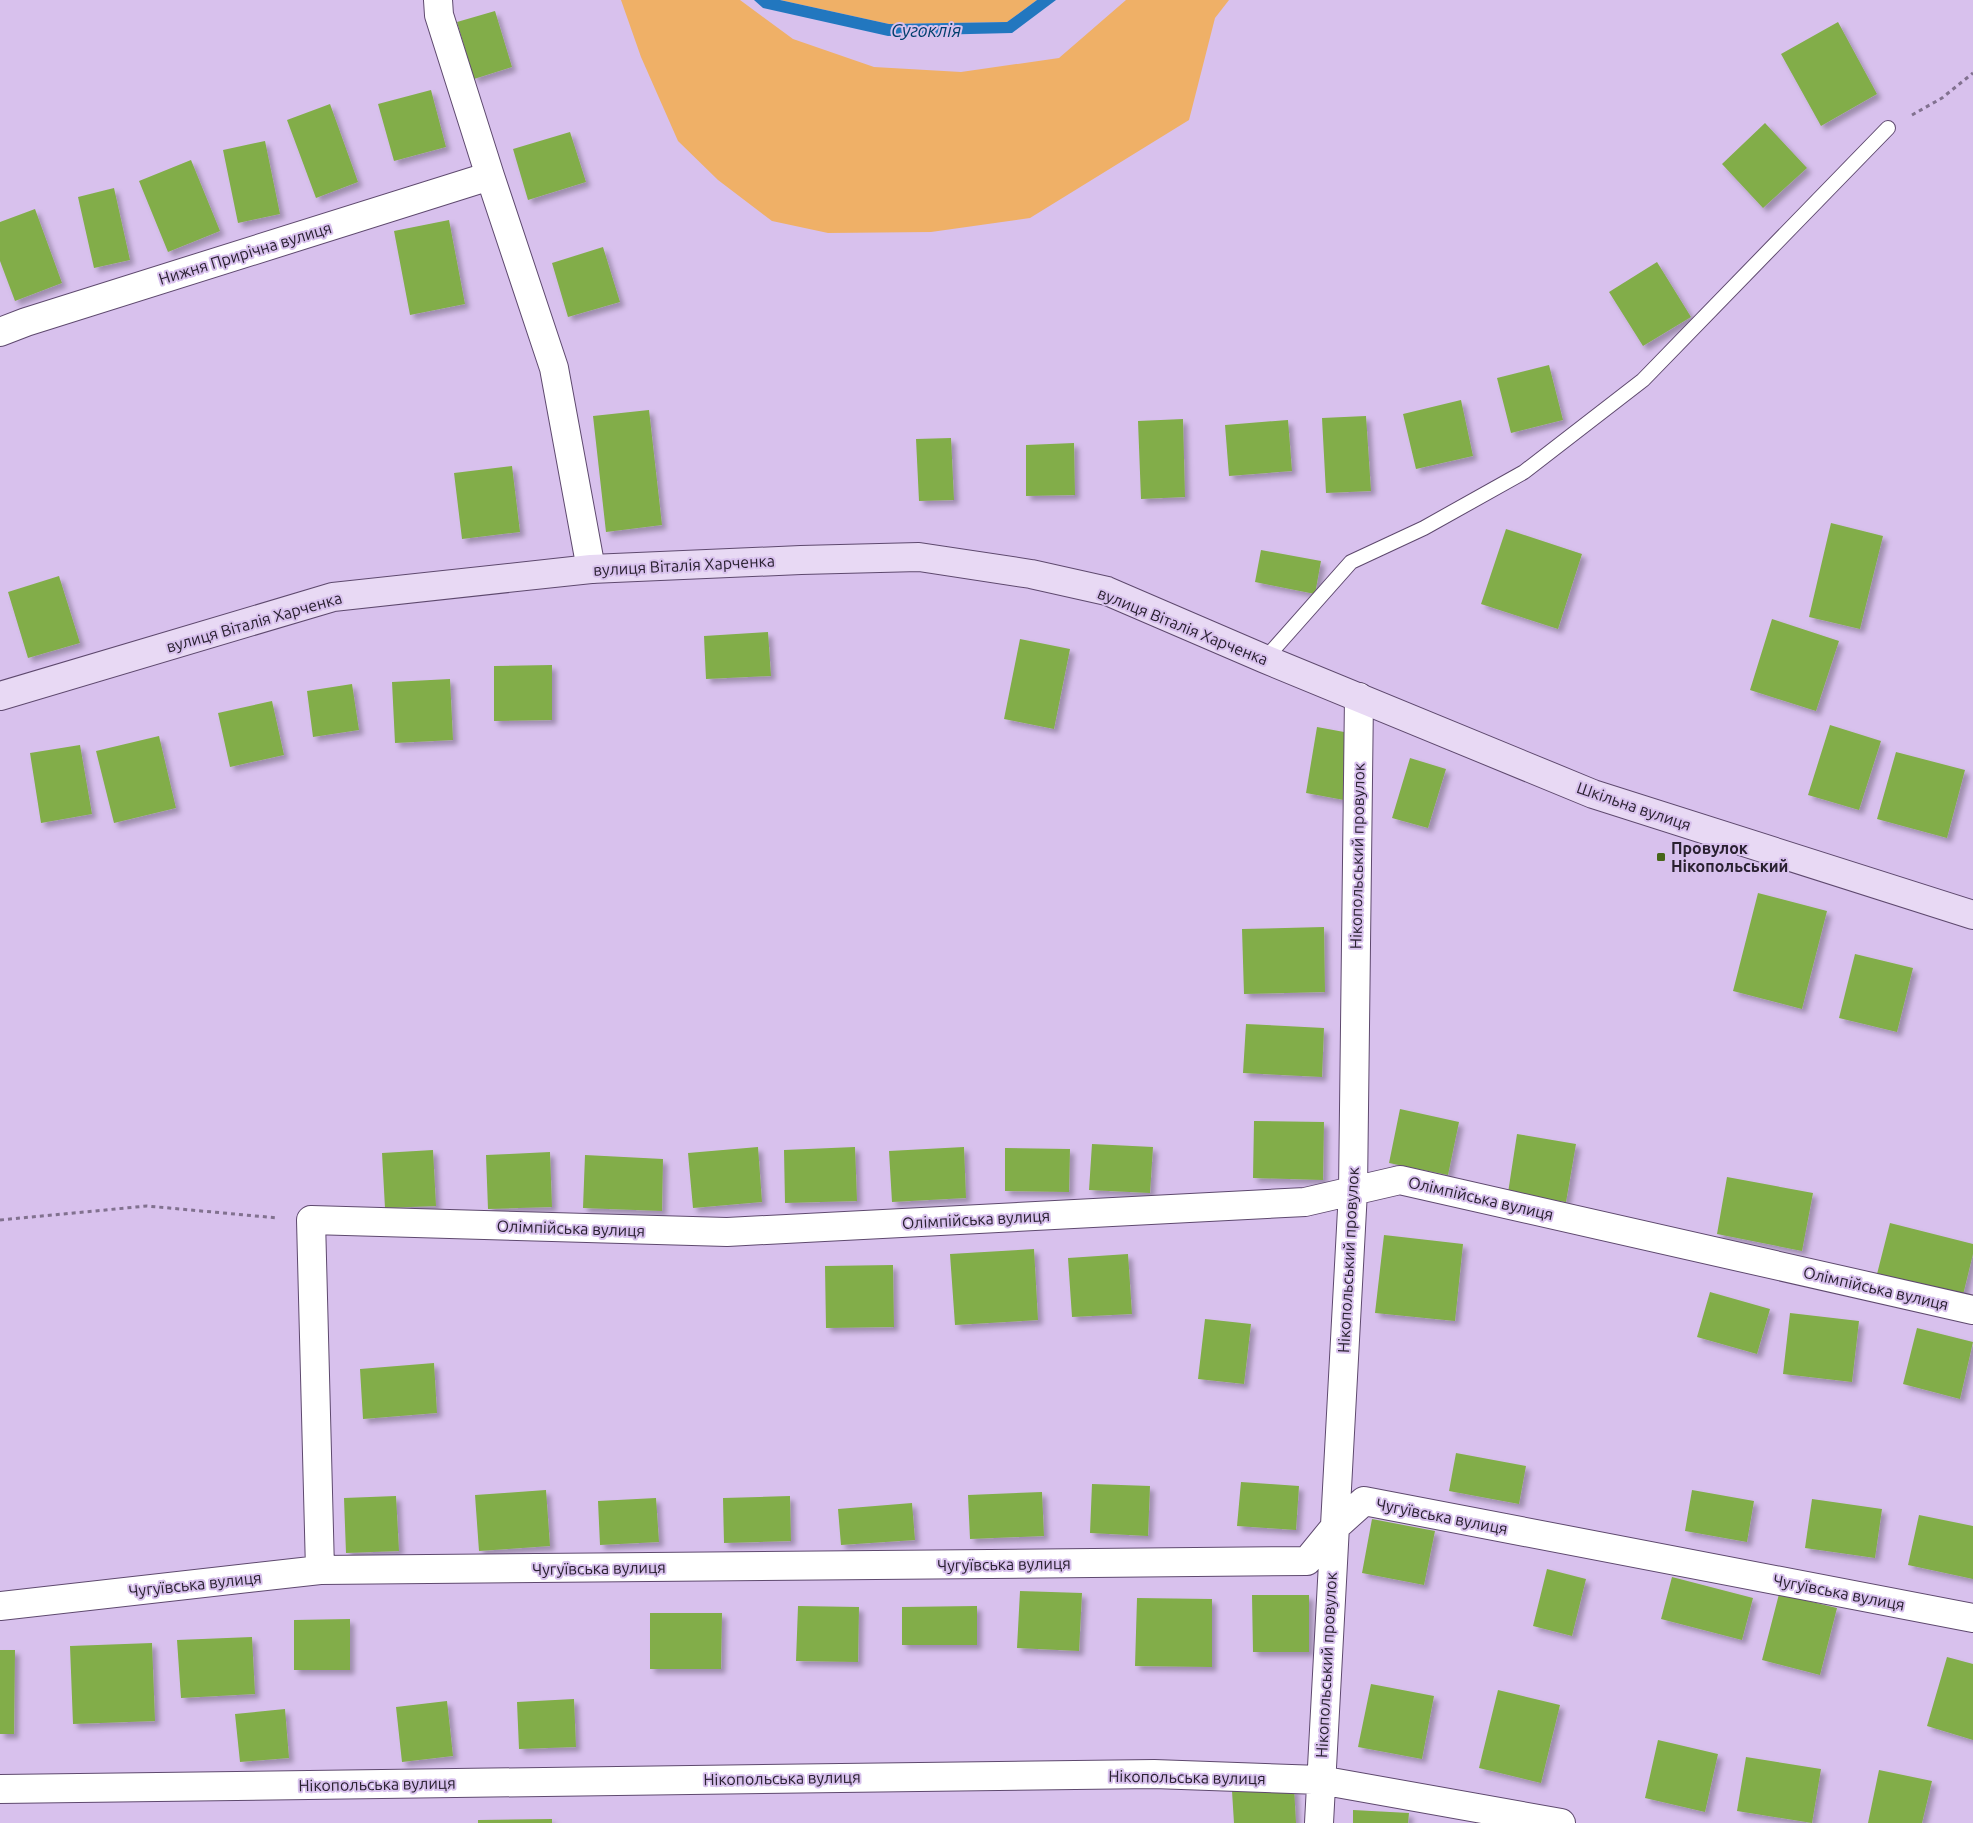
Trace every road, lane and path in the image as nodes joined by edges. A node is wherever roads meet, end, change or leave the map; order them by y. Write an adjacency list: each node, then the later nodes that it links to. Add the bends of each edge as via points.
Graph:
1 (438, 0): 4 (street, via 439,14)
2 (1973, 73): 3 (path, via 1942,98)
3 (1888, 128): 7 (lane, via 1643,380 1524,472 1424,528 1352,562)
4 (490, 176): 5 (street, Нижня Прирічна вулиця); 6 (street, via 554,368)
5 (0, 332)
6 (591, 569): 7 (street, вулиця Віталія Харченка, via 919,557 1031,574 1107,591); 8 (street, вулиця Віталія Харченка, via 333,597)
7 (1265, 659): 9 (street, вулиця Віталія Харченка)
8 (0, 696)
9 (1359, 697): 10 (street, Шкільна вулиця, via 1593,794); 11 (street, Нікопольський провулок)
10 (1973, 915)
11 (1352, 1191): 13 (street, Олімпійська вулиця, via 1305,1202 727,1232); 14 (street, Олімпійська вулиця, via 1400,1180); 15 (street, Нікопольський провулок)
12 (0, 1220): 13 (path, via 147,1206)
13 (311, 1220): 16 (street)
14 (1973, 1310)
15 (1334, 1528): 16 (street, Чугуївська вулиця, via 1307,1561); 18 (street, Чугуївська вулиця, via 1364,1501); 19 (street, Нікопольський провулок)
16 (320, 1570): 17 (street, Чугуївська вулиця)
17 (0, 1606)
18 (1973, 1618)
19 (1320, 1780): 20 (street, Нікопольська вулиця, via 1154,1774); 21 (street, Нікопольський провулок); 22 (street, Нікопольська вулиця)
20 (0, 1789)
21 (1319, 1823)
22 (1560, 1823)

